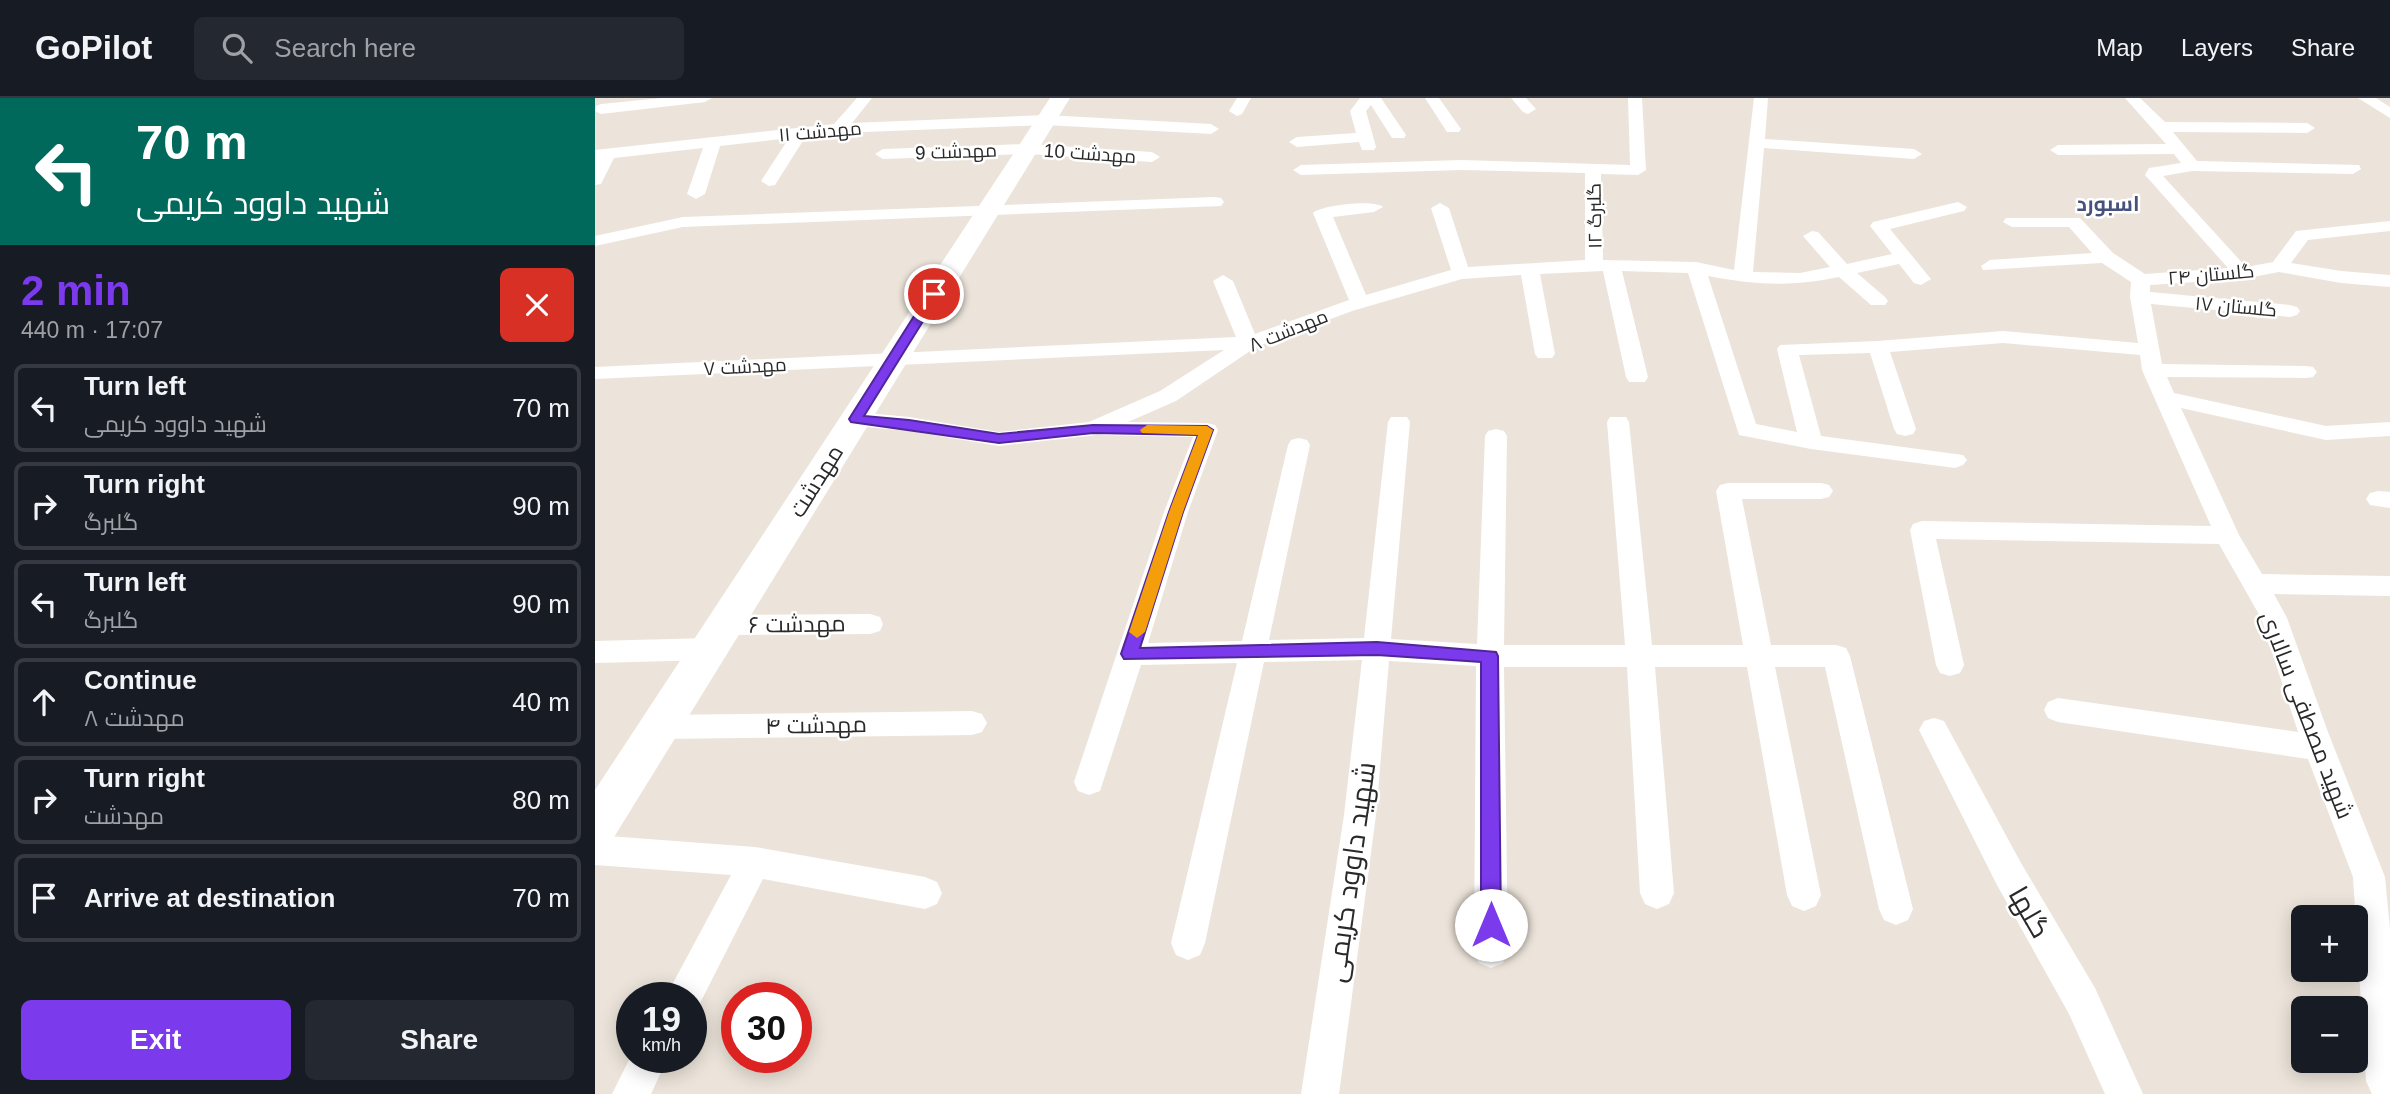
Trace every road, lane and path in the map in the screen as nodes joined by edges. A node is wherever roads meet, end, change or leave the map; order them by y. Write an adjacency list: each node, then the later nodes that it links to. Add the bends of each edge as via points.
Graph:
1 (697, 98): 9 (street)
2 (865, 98): 14 (street)
3 (1371, 98): 19 (street, via 1357,111); 20 (street)
4 (1432, 98): 17 (street)
5 (1635, 98): 32 (street, via 1638,170)
6 (1761, 98): 23 (street)
7 (2131, 98): 13 (street)
8 (2365, 98): 11 (street)
9 (600, 102)
10 (1053, 109): 14 (street, مهدشت ۱۱); 16 (street); 24 (street, مهدشت)
11 (2390, 113)
12 (1315, 126): 19 (street)
13 (2161, 127): 15 (street); 25 (street)
14 (839, 128): 18 (street, مهدشت ۱۱)
15 (2307, 128)
16 (1211, 129)
17 (1453, 129)
18 (801, 132): 21 (street, مهدشت ۱۱); 36 (street)
19 (1365, 135): 22 (street)
20 (1398, 135)
21 (714, 140): 27 (street, مهدشت ۱۱); 37 (street)
22 (1297, 142)
23 (1756, 143): 29 (street); 57 (street)
24 (1028, 149): 28 (street, مهدشت 9); 30 (street, مهدشت 10); 42 (street, مهدشت)
25 (2178, 149): 26 (street); 31 (street)
26 (2058, 150)
27 (601, 154): 35 (street)
28 (883, 154)
29 (1914, 154)
30 (1152, 157)
31 (2192, 166): 33 (street); 56 (street, via 2153,173)
32 (1593, 167): 34 (street); 49 (street, گلبرگ ١٢)
33 (2353, 169)
34 (1301, 170)
35 (595, 180)
36 (769, 181)
37 (696, 194)
38 (1215, 202): 42 (street)
39 (1374, 207): 63 (street, via 1322,213)
40 (1958, 207): 48 (street, via 1879,226)
41 (1440, 208): 55 (street)
42 (987, 209): 46 (street, via 683,222); 68 (street, مهدشت)
43 (2011, 222): 47 (street, via 2074,222)
44 (2390, 226): 51 (street, گلستان ۲۴, via 2302,235)
45 (1812, 236): 54 (street)
46 (595, 241)
47 (2106, 257): 50 (street); 61 (street)
48 (1902, 258): 54 (street, مهدشت ۸); 58 (street)
49 (1603, 266): 52 (street, مهدشت ۸); 53 (street, مهدشت ۸); 72 (street, گلبرگ ١٢)
50 (1990, 266)
51 (2279, 266): 56 (street, گلستان ۲۴); 60 (street)
52 (1529, 268): 55 (street, مهدشت ۸); 67 (street)
53 (1696, 268): 57 (street, مهدشت ۸); 81 (street, via 1747,430)
54 (1843, 270): 57 (street, مهدشت ۸, via 1800,279); 62 (street)
55 (1461, 273): 63 (street, مهدشت ۸)
56 (2242, 273): 61 (street, گلستان ۲۴)
57 (1743, 277)
58 (1921, 279)
59 (1223, 281): 65 (street)
60 (2390, 281)
61 (2141, 288): 64 (street, گلستان ۱۷); 69 (street, شهید مصطفی سالاری)
62 (1878, 300)
63 (1360, 303): 65 (street, مهدشت ۸)
64 (2290, 311)
65 (1249, 343): 68 (street); 77 (street, مهدشت ۸, via 1168,396)
66 (1878, 347): 69 (street, via 2003,337); 78 (street); 81 (street, via 1787,349)
67 (1545, 354)
68 (894, 358): 71 (street, مهدشت ۷); 74 (street, مهدشت)
69 (2151, 360): 70 (street); 73 (street, شهید مصطفی سالاری)
70 (2306, 372)
71 (595, 373)
72 (1637, 377)
73 (2166, 398): 79 (street, via 2326,433); 85 (street, شهید مصطفی سالاری)
74 (856, 419): 77 (street, مهدشت ۸, via 999,439); 89 (street, مهدشت)
75 (1399, 422): 90 (street, شهید داوود کریمی)
76 (1618, 422): 95 (street)
77 (1093, 429): 93 (street, via 1207,430)
78 (1905, 429)
79 (2390, 429)
80 (1496, 436): 94 (street)
81 (1811, 442): 83 (street)
82 (1299, 445): 91 (street)
83 (1955, 460)
84 (1821, 491): 96 (street, via 1728,491)
85 (2227, 535): 86 (street, شهید مصطفی سالاری); 98 (street, via 1922,530)
86 (2253, 584): 87 (street); 103 (street, شهید مصطفی سالاری, via 2274,618)
87 (2390, 586)
88 (870, 624): 89 (street, مهدشت ۶)
89 (717, 637): 92 (street, مهدشت ۶); 101 (street, مهدشت)
90 (1377, 649): 91 (street); 94 (street); 118 (street, شهید داوود کریمی, via 1360,815)
91 (1253, 651): 93 (street); 112 (street)
92 (595, 652)
93 (1129, 654): 104 (street)
94 (1490, 656): 95 (street); 113 (street)
95 (1640, 657): 96 (street); 109 (street)
96 (1760, 657): 97 (street); 110 (street)
97 (1798, 657): 111 (street, via 1836,656)
98 (1950, 665)
99 (2058, 709): 103 (street)
100 (972, 723): 101 (street, مهدشت ۴)
101 (660, 727): 105 (street, مهدشت)
102 (1934, 730): 119 (street, گلها, via 2082,1001)
103 (2319, 748): 116 (street, شهید مصطفی سالاری, via 2369,877 2385,1081)
104 (1089, 782)
105 (598, 819)
106 (595, 850): 107 (street)
107 (755, 862): 108 (street); 114 (street)
108 (925, 892)
109 (1657, 893)
110 (1804, 895)
111 (1896, 909)
112 (1188, 943)
113 (1491, 951)
114 (691, 982)
115 (642, 1073): 117 (street)
116 (2390, 1088)
117 (631, 1094)
118 (1320, 1094)
119 (2124, 1094)

